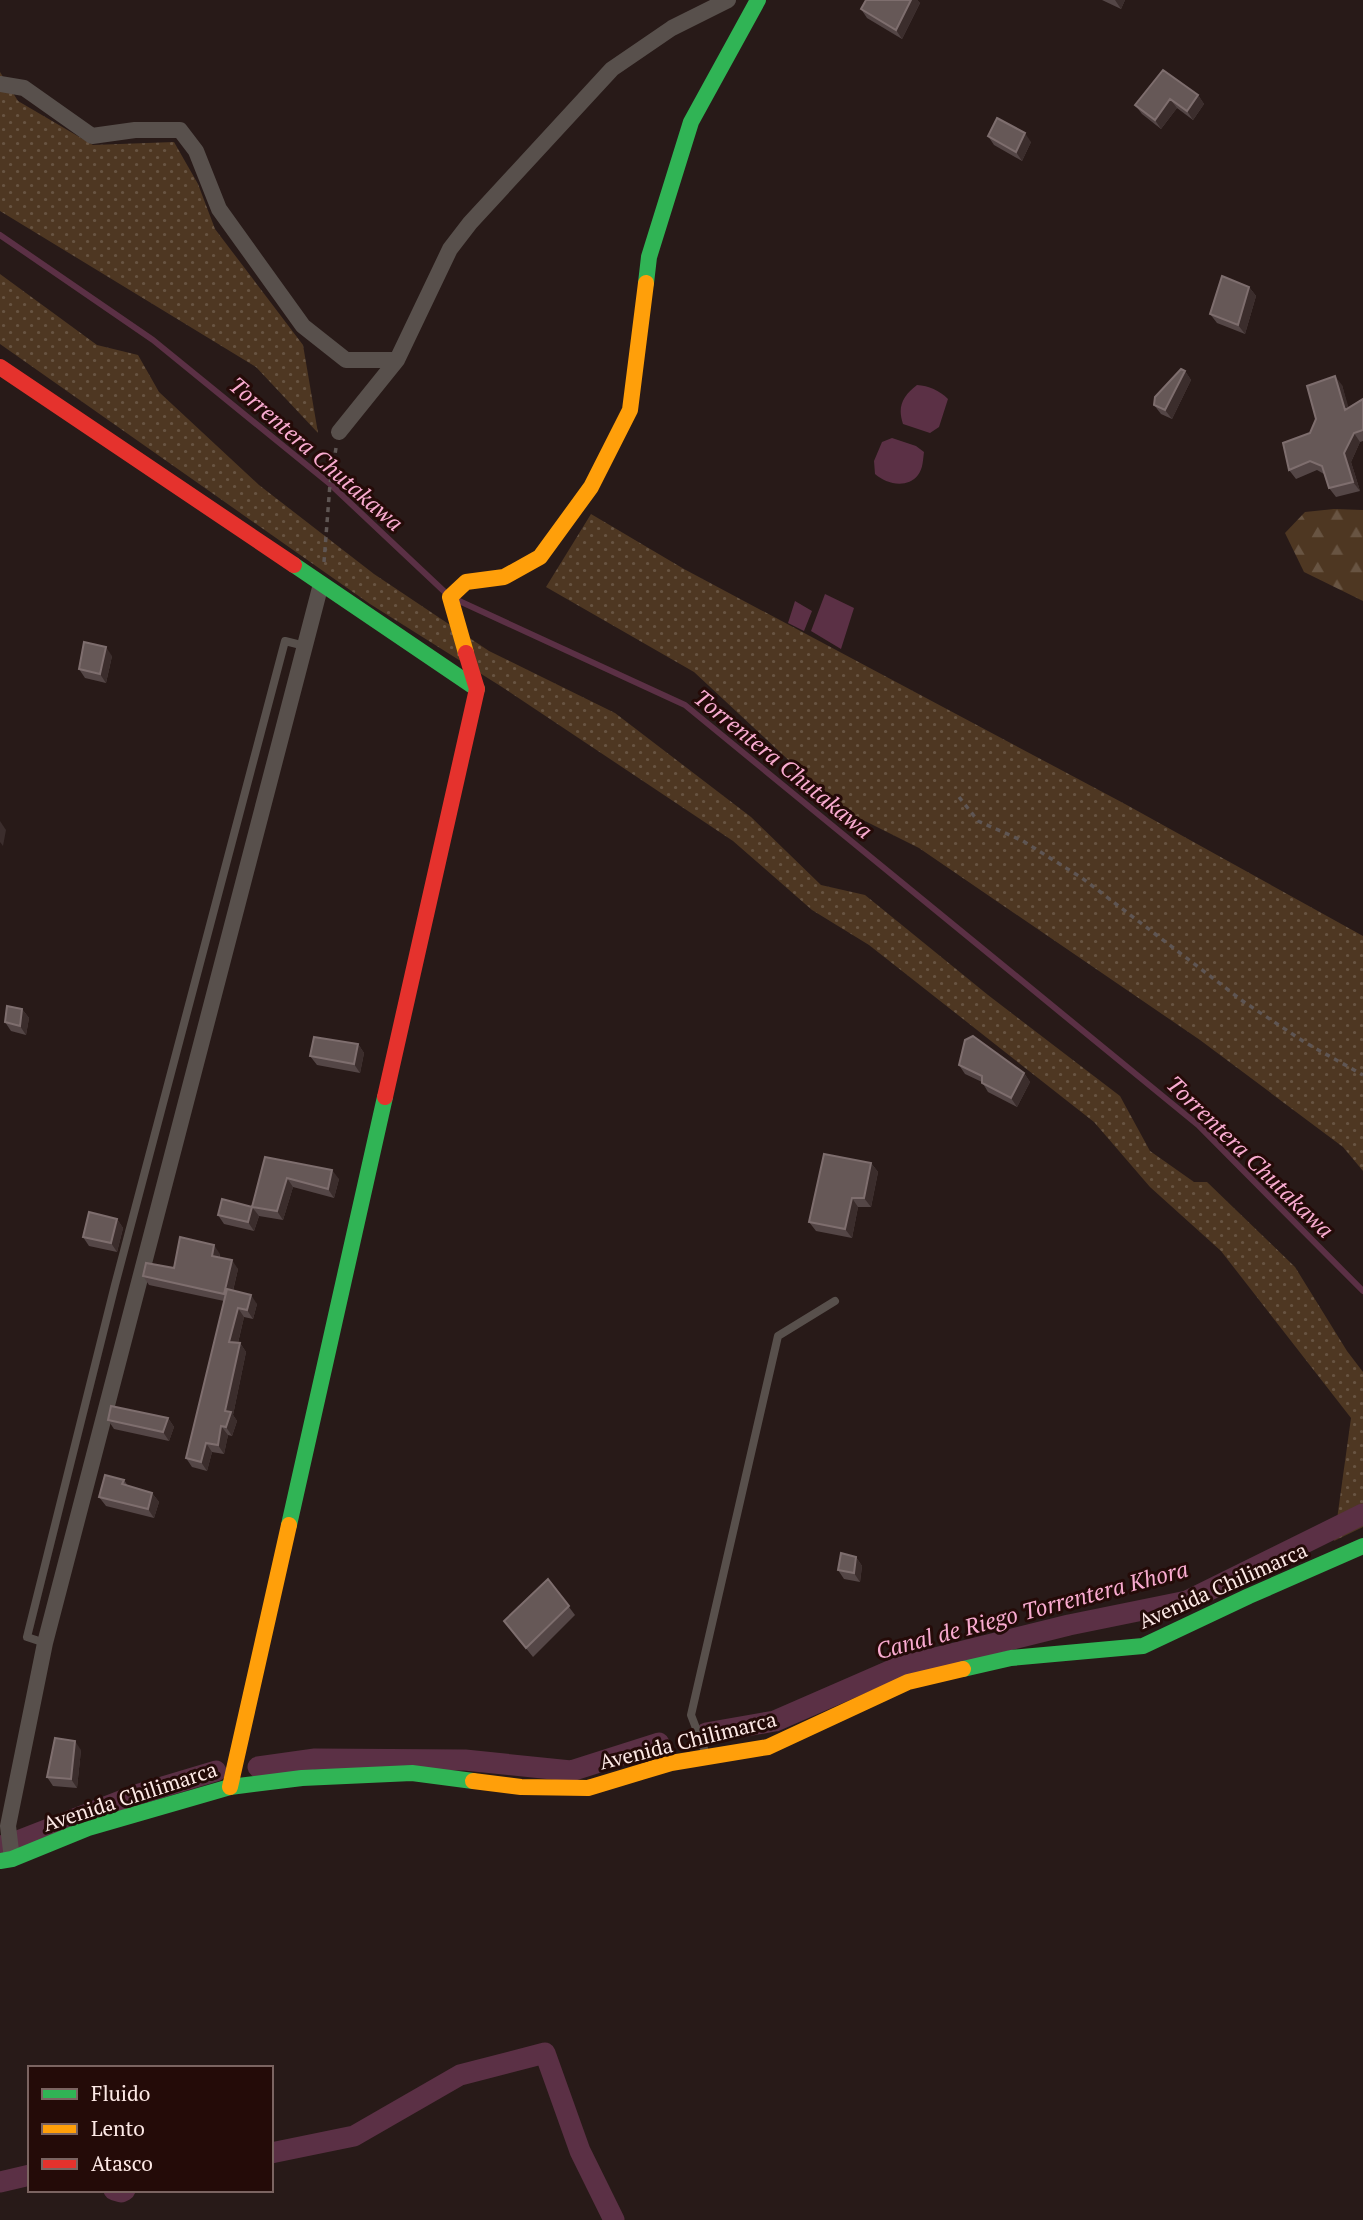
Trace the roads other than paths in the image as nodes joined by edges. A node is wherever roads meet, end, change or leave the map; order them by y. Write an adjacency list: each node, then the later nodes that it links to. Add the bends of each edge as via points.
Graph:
1 (728, 0): 4 (street, via 671,28 612,69 470,223 450,249)
2 (758, 0): 9 (street, via 691,122 649,257 630,410 592,487 540,557 503,577 466,582 450,597)
3 (0, 84): 4 (street, via 24,88 92,136 180,130 196,151 219,209 303,326 346,360)
4 (397, 360): 6 (street)
5 (0, 367): 7 (street)
6 (339, 432)
7 (321, 584): 8 (street); 9 (street)
8 (305, 646): 12 (street); 12 (lane, via 285,641 115,1285 27,1637)
9 (477, 689): 14 (street)
10 (835, 1301): 13 (lane, via 778,1336 691,1715)
11 (1363, 1546): 13 (street, Avenida Chilimarca, via 1143,1646 1011,1658 908,1682 768,1747)
12 (45, 1643): 15 (street, via 8,1826)
13 (708, 1757): 14 (street, Avenida Chilimarca, via 588,1788 521,1787 412,1773 302,1777)
14 (230, 1787): 15 (street, Avenida Chilimarca, via 88,1828)
15 (6, 1860)

